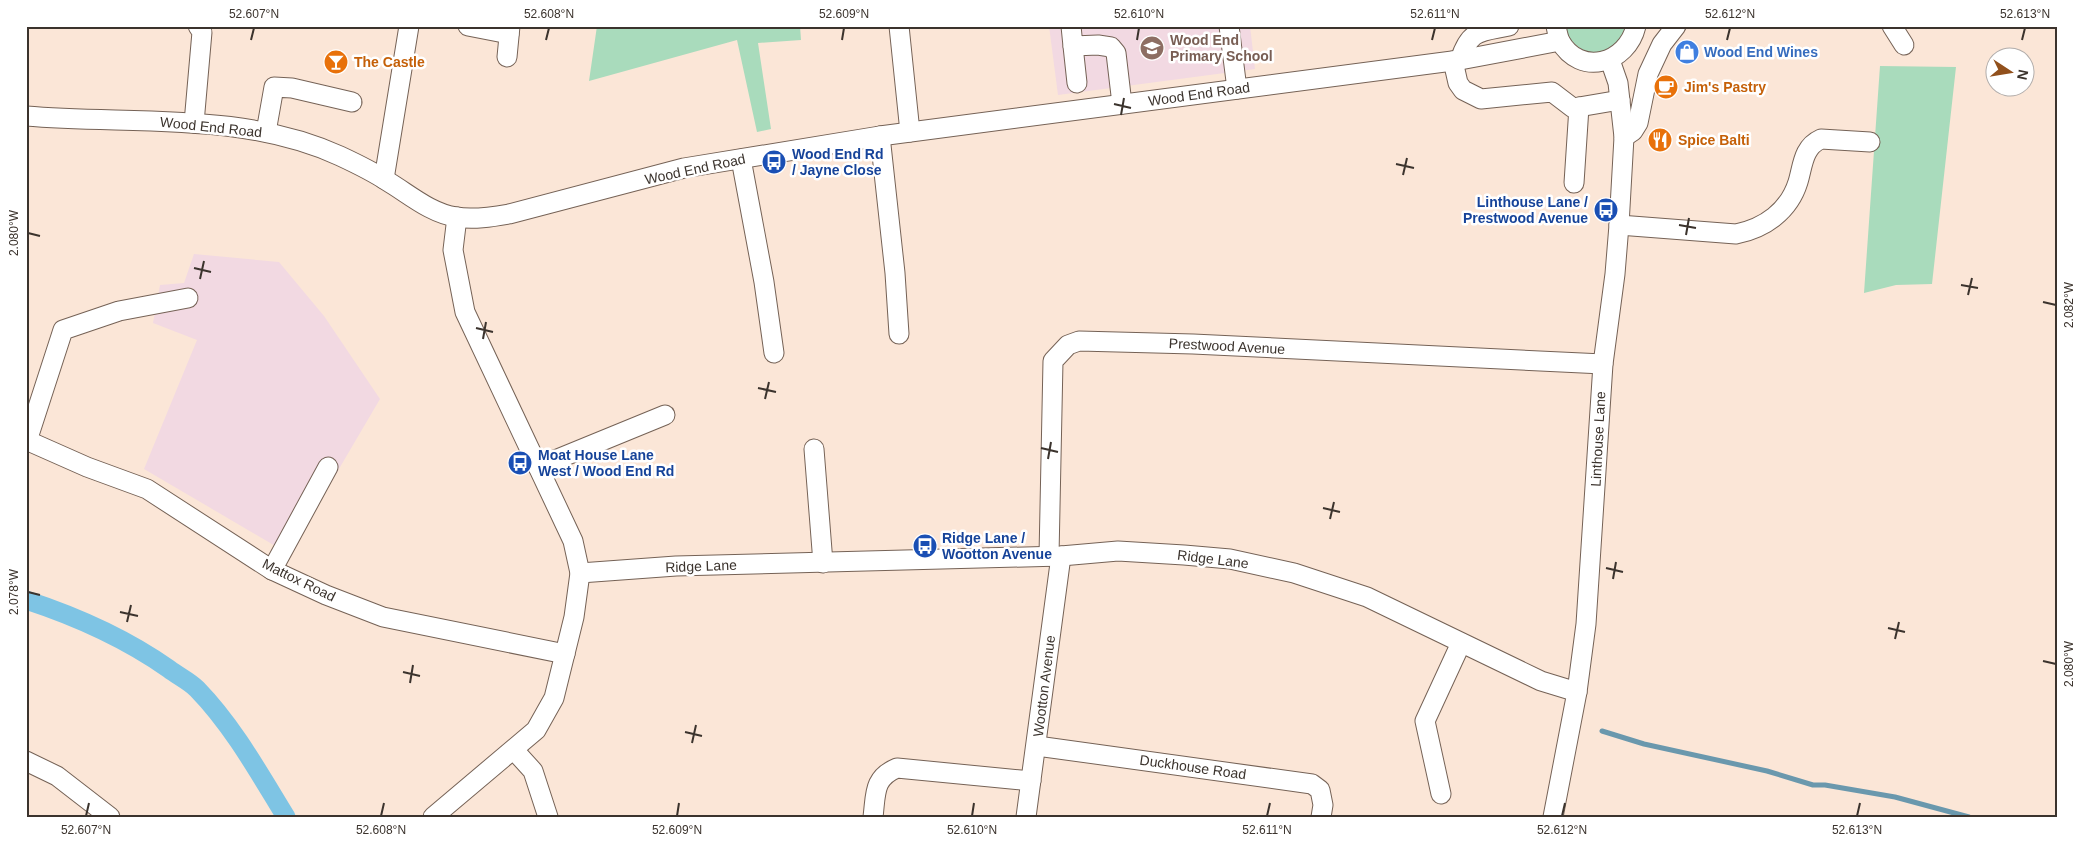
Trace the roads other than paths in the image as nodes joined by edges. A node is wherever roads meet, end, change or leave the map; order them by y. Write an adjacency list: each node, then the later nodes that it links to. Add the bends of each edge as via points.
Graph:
1 (198, 26): 25 (street, via 202,32)
2 (409, 26): 32 (street)
3 (468, 26): 11 (street)
4 (899, 26): 27 (street)
5 (1071, 26): 14 (street)
6 (1229, 26): 19 (street)
7 (1509, 26): 17 (street, via 1472,36)
8 (1636, 26): 16 (street, via 1627,46)
9 (1676, 26): 29 (street, via 1662,44 1648,74 1638,123)
10 (1892, 26): 13 (street)
11 (509, 30): 15 (street)
12 (1558, 33): 16 (street, via 1574,55 1585,61); 17 (street, Wood End Road)
13 (1904, 45)
14 (1073, 46): 18 (street); 22 (street, via 1111,47 1116,53)
15 (507, 57)
16 (1610, 60): 20 (street, Linthouse Lane)
17 (1456, 61): 19 (street, Wood End Road); 23 (street, via 1458,83 1463,90 1481,99 1552,92 1573,108)
18 (1077, 83)
19 (1237, 89): 22 (street, Wood End Road)
20 (1620, 100): 23 (street); 29 (street, Linthouse Lane)
21 (352, 102): 26 (street, via 274,87)
22 (1122, 104): 27 (street, Wood End Road)
23 (1578, 107): 33 (street)
24 (26, 116): 25 (street, Wood End Road)
25 (194, 123): 26 (street, Wood End Road)
26 (266, 132): 32 (street, Wood End Road, via 339,156)
27 (910, 132): 28 (street, Wood End Road)
28 (880, 136): 31 (street, Wood End Road); 37 (street)
29 (1624, 137): 35 (street, Linthouse Lane)
30 (1870, 142): 35 (street, via 1820,139 1814,142 1807,150 1798,184 1776,218 1747,232 1736,234)
31 (741, 159): 34 (street, Wood End Road, via 684,168 509,214 489,218); 38 (street)
32 (384, 179): 34 (street, Wood End Road, via 428,208)
33 (1574, 183)
34 (457, 217): 44 (street, via 453,250 465,312)
35 (1619, 225): 39 (street, Linthouse Lane)
36 (188, 298): 41 (street, Mattox Road, via 119,311 63,330)
37 (899, 334)
38 (774, 353)
39 (1603, 364): 45 (street, Prestwood Avenue, via 1079,341 1068,345 1053,361); 51 (street, Linthouse Lane, via 1592,557)
40 (665, 415): 44 (street)
41 (27, 441): 47 (street, Mattox Road, via 146,489)
42 (814, 449): 46 (street)
43 (328, 467): 47 (street)
44 (538, 467): 48 (street, via 573,541)
45 (1055, 556): 46 (street, Ridge Lane); 49 (street, Ridge Lane, via 1118,551 1230,559 1294,573 1366,597); 52 (street, Wootton Avenue)
46 (824, 564): 48 (street, Ridge Lane, via 676,566)
47 (272, 570): 50 (street, Mattox Road, via 384,617)
48 (580, 573): 50 (street)
49 (1461, 643): 51 (street, Ridge Lane, via 1541,681); 56 (street, via 1425,721)
50 (565, 654): 53 (street, via 554,698 536,730)
51 (1577, 692): 63 (street, Linthouse Lane)
52 (1036, 746): 55 (street, Wootton Avenue); 62 (street, Duckhouse Road, via 1312,784 1320,790)
53 (514, 750): 58 (street); 59 (street, via 533,771)
54 (26, 762): 57 (street, via 56,776)
55 (1031, 781): 60 (street, via 897,768 886,773 877,784); 61 (street, Wootton Avenue)
56 (1441, 794)
57 (110, 817)
58 (433, 817)
59 (548, 817)
60 (873, 817)
61 (1026, 817)
62 (1321, 817)
63 (1552, 817)

